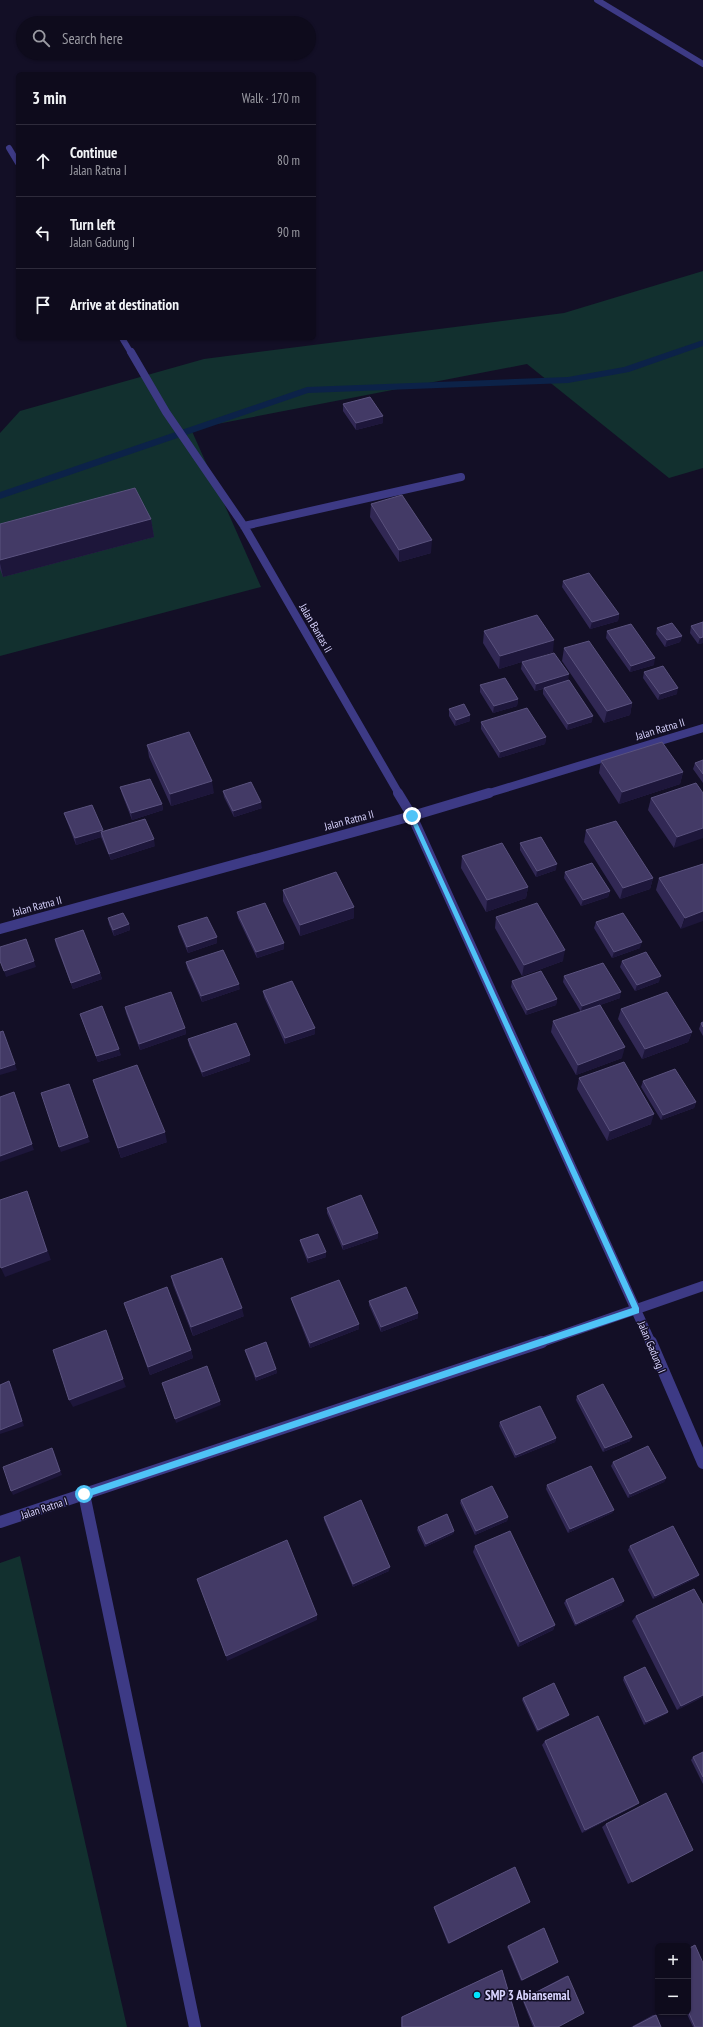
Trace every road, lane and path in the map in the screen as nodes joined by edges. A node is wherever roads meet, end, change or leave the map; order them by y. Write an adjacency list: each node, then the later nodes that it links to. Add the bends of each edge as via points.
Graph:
1 (597, 0): 2 (street)
2 (703, 64)
3 (9, 148): 4 (street)
4 (16, 160)
5 (123, 340): 7 (street, Jalan Bantas II, via 166,412)
6 (461, 477): 7 (street)
7 (244, 526): 9 (street, Jalan Bantas II)
8 (703, 728): 9 (street, Jalan Ratna II)
9 (412, 816): 10 (street, Jalan Ratna II); 12 (street, Jalan Gadung I)
10 (0, 929)
11 (703, 1286): 12 (street, Jalan Ratna I)
12 (637, 1310): 13 (street, Jalan Gadung I); 14 (street, Jalan Ratna I)
13 (703, 1463)
14 (84, 1494): 15 (street, Jalan Ratna I); 16 (street)
15 (0, 1522)
16 (195, 2027)

